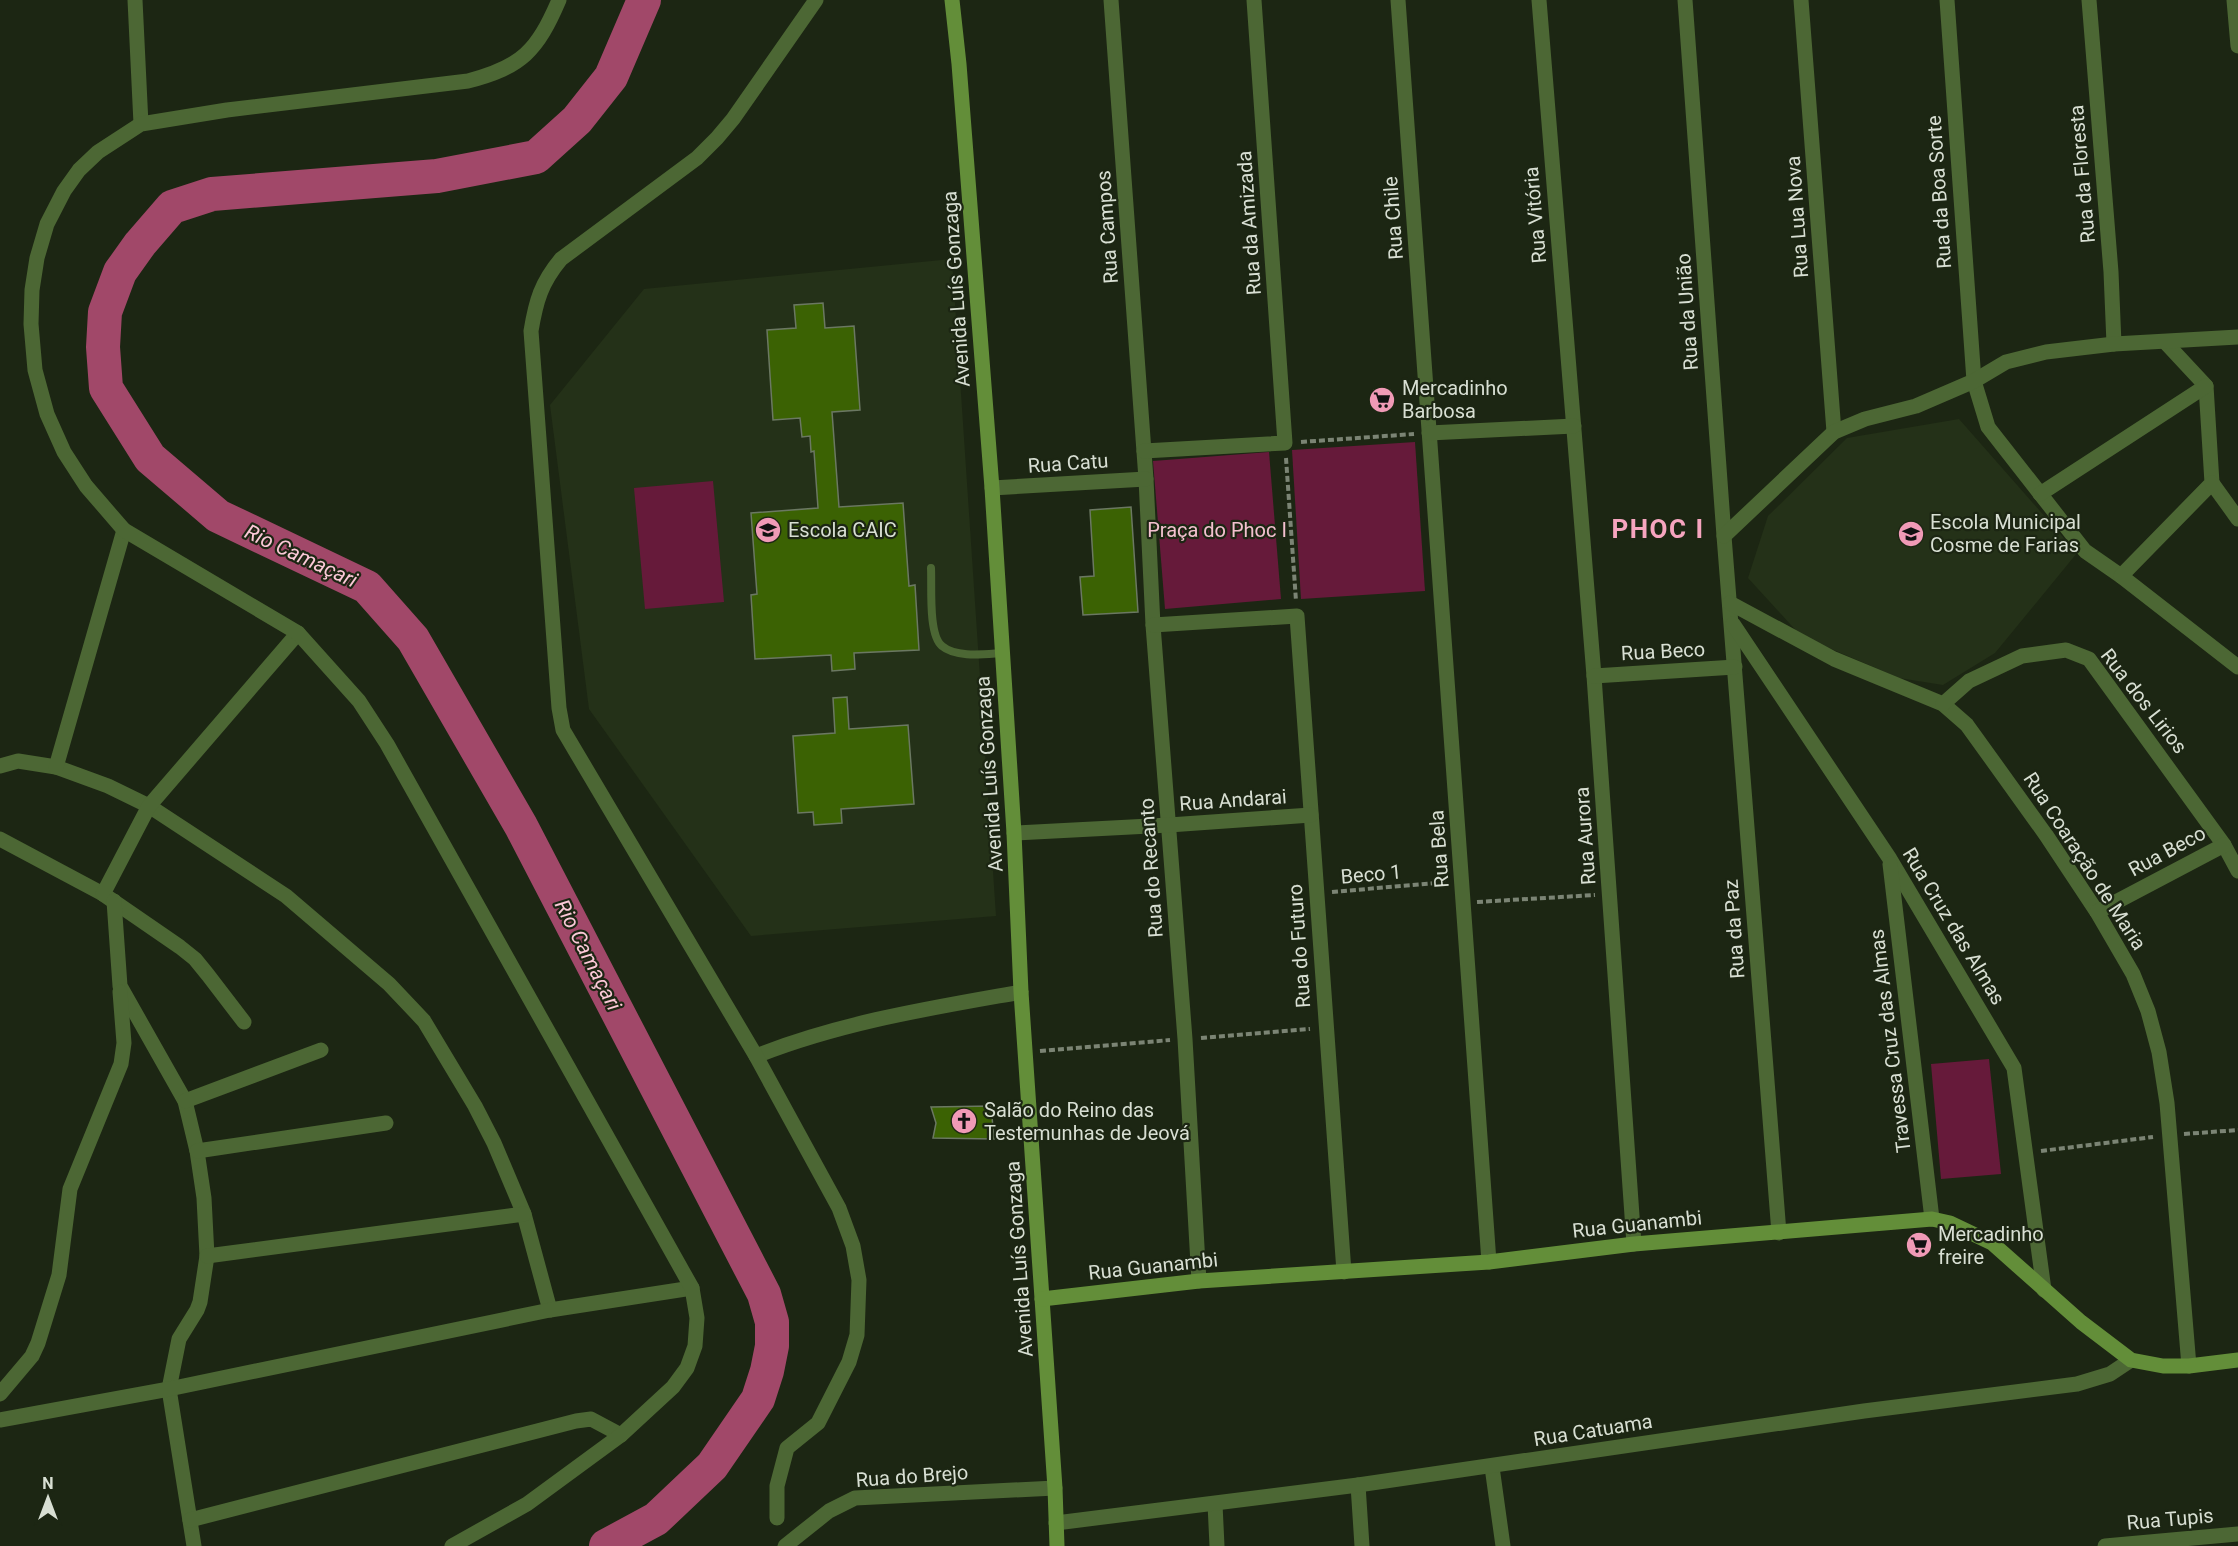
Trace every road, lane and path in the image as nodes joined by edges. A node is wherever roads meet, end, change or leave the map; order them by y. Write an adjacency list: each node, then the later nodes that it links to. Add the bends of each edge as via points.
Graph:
1 (135, 0): 15 (street)
2 (559, 0): 15 (street, via 538,40 525,55 492,75)
3 (816, 0): 65 (street, via 717,138 697,158 561,259 547,277 536,303 531,331 562,730)
4 (952, 0): 28 (street, Avenida Luís Gonzaga)
5 (1111, 0): 25 (street, Rua Campos)
6 (1254, 0): 24 (street, Rua da Amizada)
7 (1398, 0): 23 (street, Rua Chile)
8 (1539, 0): 21 (street, Rua Vitória)
9 (1685, 0): 32 (street, Rua da União)
10 (1801, 0): 22 (street, Rua Lua Nova)
11 (1947, 0): 19 (street, Rua da Boa Sorte)
12 (2089, 0): 18 (street, Rua da Floresta)
13 (2234, 0): 14 (street)
14 (2238, 46)
15 (141, 124): 31 (street, via 98,152 64,191 47,224 32,290 35,370 47,414 64,452 86,486)
16 (2238, 338): 17 (street)
17 (2165, 342): 18 (street); 20 (street)
18 (2114, 344): 19 (street, via 2020,358)
19 (1974, 381): 22 (street, via 1916,406 1865,419); 29 (street, Rua da Boa Sorte, via 1988,427)
20 (2206, 386): 27 (street); 29 (street)
21 (1574, 426): 23 (street); 43 (street, Rua Aurora)
22 (1834, 432): 32 (street)
23 (1429, 433): 24 (path); 55 (street, Rua Bela)
24 (1285, 443): 25 (street); 36 (path)
25 (1144, 451): 26 (street, Rua do Recanto)
26 (1146, 479): 28 (street, Rua Catu); 38 (street, Rua do Recanto)
27 (2212, 483): 30 (street); 34 (street)
28 (992, 489): 40 (street, Avenida Luís Gonzaga)
29 (2040, 494): 34 (street, Rua da Boa Sorte, via 2085,551)
30 (2238, 519)
31 (124, 530): 39 (street); 46 (street)
32 (1724, 536): 35 (street, Rua da União)
33 (931, 568): 40 (lane, via 934,632 941,646 954,652)
34 (2121, 576): 41 (street, Rua da Boa Sorte)
35 (1730, 603): 37 (street, Rua da União); 44 (street, Rua Coaração de Maria, via 1834,659)
36 (1297, 616): 38 (street); 48 (street, Rua do Futuro)
37 (1732, 621): 42 (street, Rua da Paz); 53 (street, Rua Cruz das Almas)
38 (1153, 625): 49 (street, Rua do Recanto)
39 (298, 633): 47 (street); 80 (street, via 359,701 387,744)
40 (1002, 653): 50 (street, Avenida Luís Gonzaga)
41 (2238, 667)
42 (1735, 668): 43 (street, Rua Beco); 74 (street, Rua da Paz)
43 (1594, 676): 57 (street, Rua Aurora)
44 (1943, 704): 52 (street, Rua dos Lirios, via 1969,681 2022,656 2066,650 2089,659); 60 (street, Rua Coaração de Maria, via 1967,725)
45 (0, 766): 46 (street, via 18,761)
46 (56, 767): 47 (street)
47 (149, 806): 58 (street); 72 (street, via 286,896 406,1001 424,1022 475,1106)
48 (1311, 815): 49 (street, Rua Andarai); 56 (street, Rua do Futuro)
49 (1169, 825): 50 (street, Rua Andarai); 79 (street, Rua do Recanto)
50 (1014, 833): 62 (street, Avenida Luís Gonzaga)
51 (0, 839): 58 (street)
52 (2224, 845): 54 (street, Rua dos Lirios); 60 (street, Rua Beco)
53 (1890, 858): 71 (street, Rua Cruz das Almas, via 2014,1068); 73 (street, Travessa Cruz das Almas)
54 (2238, 871)
55 (1463, 881): 56 (path, Beco 1); 59 (street, Rua Bela)
56 (1317, 894): 78 (street, Rua do Futuro)
57 (1610, 894): 59 (path); 75 (street, Rua Aurora)
58 (109, 897): 61 (street); 63 (street, via 195,959)
59 (1464, 903): 77 (street, Rua Bela)
60 (2097, 912): 69 (street, Rua Coaração de Maria, via 2133,974 2148,1011 2159,1052)
61 (120, 986): 66 (street); 88 (street, via 124,1043 121,1064 70,1189 58,1284 32,1356)
62 (1021, 992): 65 (street, via 899,1013 798,1040); 82 (street, Avenida Luís Gonzaga)
63 (244, 1022)
64 (321, 1050): 66 (street)
65 (756, 1056): 95 (street, via 839,1208 853,1246 859,1280 857,1335 849,1362 818,1424 787,1448 777,1486)
66 (185, 1101): 70 (street)
67 (386, 1123): 70 (street)
68 (2238, 1130): 69 (path)
69 (2170, 1135): 71 (path); 86 (street, Rua Coaração de Maria)
70 (197, 1151): 76 (street)
71 (2026, 1153): 81 (street, Rua Cruz das Almas)
72 (524, 1214): 76 (street); 83 (street)
73 (1932, 1219): 74 (street, Rua Guanambi); 81 (street, Rua Guanambi, via 1992,1243)
74 (1779, 1233): 75 (street, Rua Guanambi)
75 (1634, 1244): 77 (street, Rua Guanambi)
76 (207, 1256): 87 (street, via 200,1302 179,1339)
77 (1489, 1262): 78 (street, Rua Guanambi)
78 (1344, 1272): 79 (street, Rua Guanambi)
79 (1199, 1281): 82 (street, Rua Guanambi)
80 (692, 1288): 83 (street); 90 (street, via 697,1318 695,1346 687,1368 673,1387)
81 (2044, 1290): 84 (street, Rua Guanambi)
82 (1042, 1299): 93 (street, Avenida Luís Gonzaga)
83 (550, 1310): 87 (street)
84 (2131, 1360): 86 (street, Rua Guanambi); 91 (street, Rua Catuama, via 2110,1374 2077,1384 1852,1412)
85 (2238, 1360): 86 (street)
86 (2189, 1366)
87 (169, 1389): 89 (street); 96 (street)
88 (0, 1394)
89 (0, 1420)
90 (621, 1435): 96 (street, via 591,1419 576,1421); 100 (street, via 527,1504)
91 (1492, 1467): 92 (street, Rua Catuama); 105 (street)
92 (1358, 1485): 94 (street, Rua Catuama); 104 (street)
93 (1055, 1488): 97 (street, Avenida Luís Gonzaga); 101 (street, Rua do Brejo, via 855,1498 829,1511)
94 (1215, 1504): 97 (street, Rua Catuama); 103 (street)
95 (777, 1518)
96 (190, 1521): 99 (street)
97 (1056, 1523): 102 (street, Avenida Luís Gonzaga)
98 (2238, 1534): 106 (street, Rua Tupis)
99 (194, 1546)
100 (452, 1546)
101 (785, 1546)
102 (1057, 1546)
103 (1217, 1546)
104 (1362, 1546)
105 (1503, 1546)
106 (2105, 1546)

